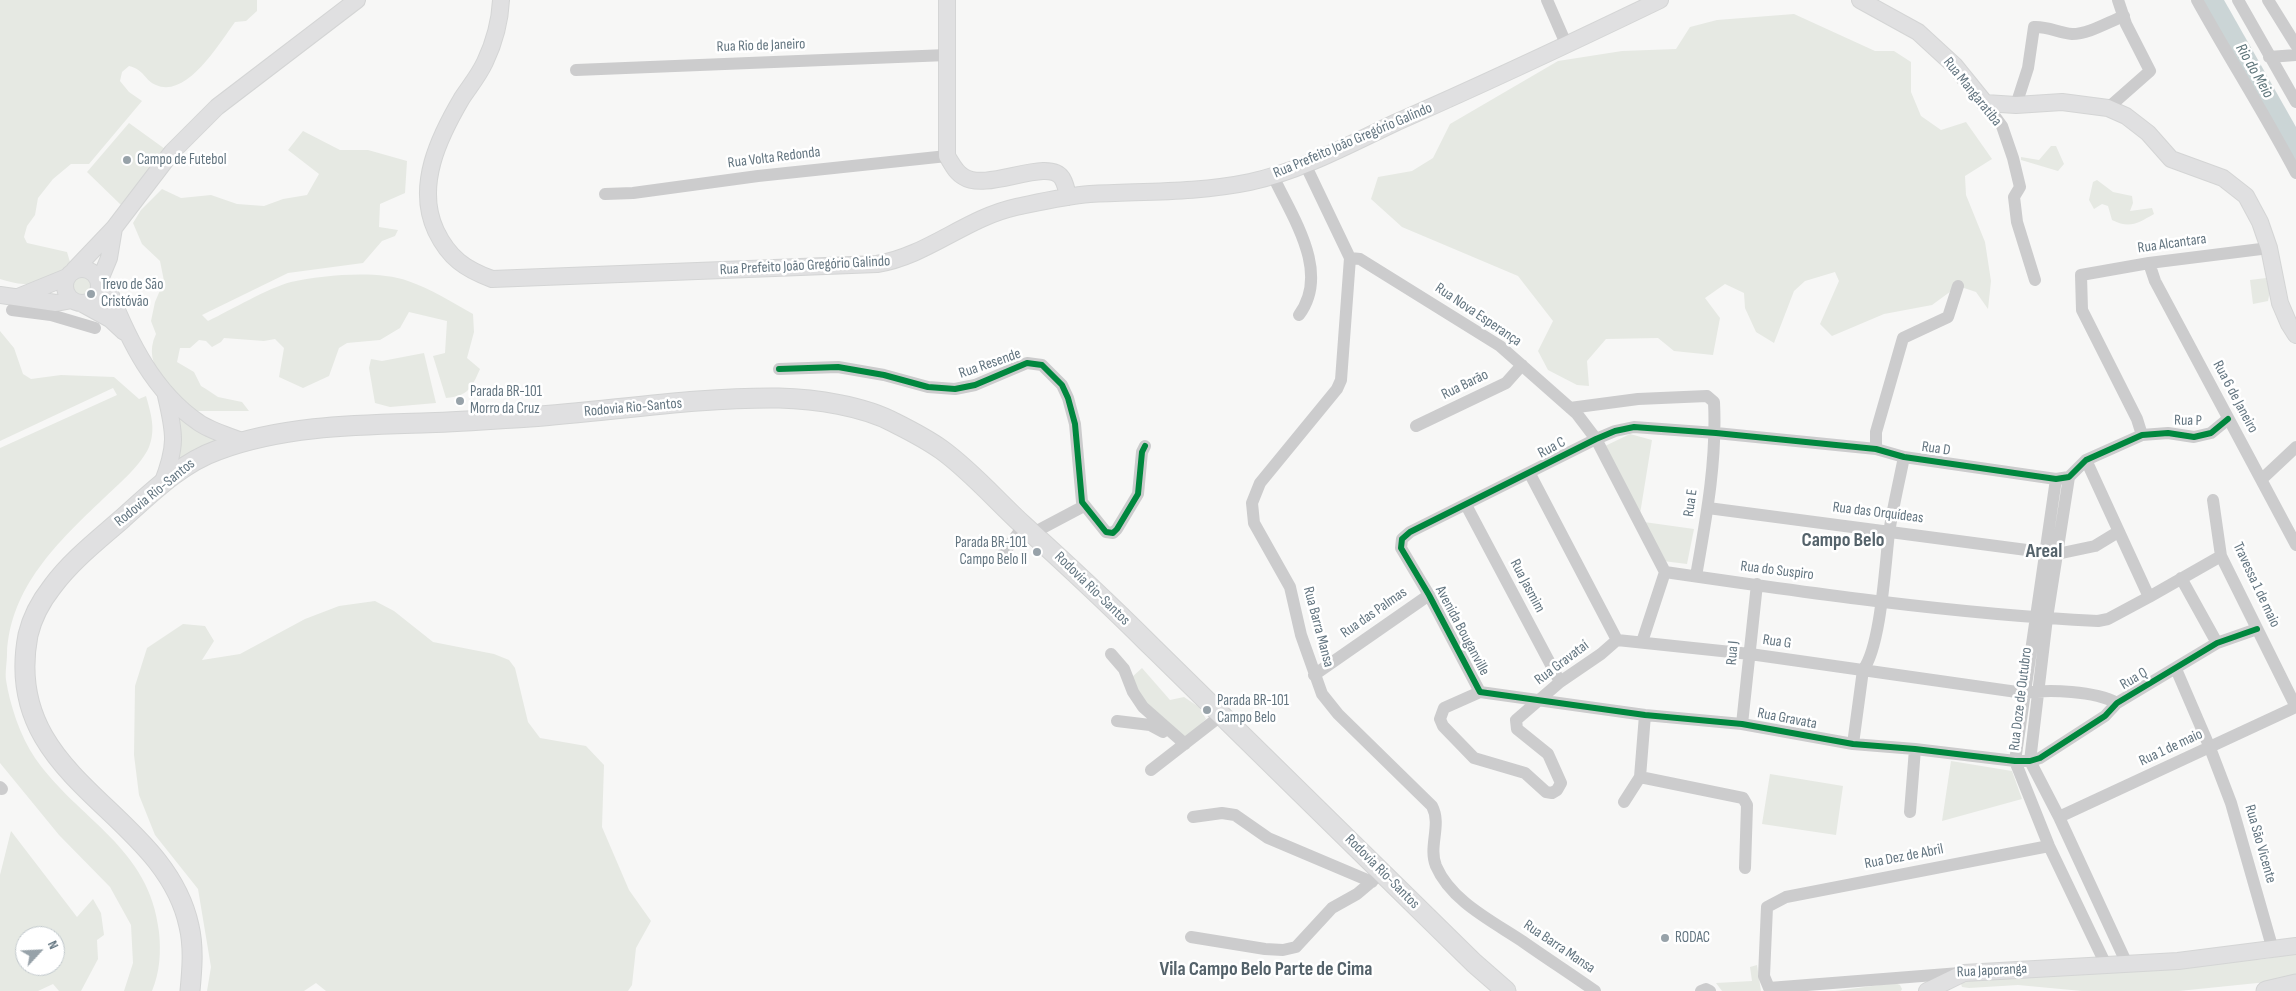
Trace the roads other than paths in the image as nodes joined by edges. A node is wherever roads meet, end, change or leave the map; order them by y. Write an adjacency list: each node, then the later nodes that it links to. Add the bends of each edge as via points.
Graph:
1 (357, 0): 28 (main road, via 217,107 172,152)
2 (501, 0): 27 (main road, Rua Prefeito João Gregório Galindo, via 500,18 485,63 445,128 433,160 427,202 432,221 450,253 469,271 492,279 885,263 914,254 994,214)
3 (947, 0): 14 (main road)
4 (1547, 0): 13 (street)
5 (1659, 0): 13 (main road, Rua Prefeito João Gregório Galindo)
6 (1860, 0): 19 (main road, Rua Mangaratiba, via 1918,32 1955,66)
7 (2118, 0): 11 (street)
8 (2197, 0): 24 (street)
9 (2238, 0): 16 (street)
10 (2268, 0): 12 (street)
11 (2124, 16): 20 (street, via 2073,34 2043,26 2034,27 2028,68); 21 (street, via 2150,71)
12 (2296, 45)
13 (1567, 46): 23 (main road, Rua Prefeito João Gregório Galindo)
14 (948, 55): 17 (street, Rua Rio de Janeiro); 22 (main road)
15 (2296, 55): 16 (street)
16 (2269, 57): 18 (street)
17 (576, 70)
18 (2296, 102)
19 (1985, 103): 20 (main road, Rua Mangaratiba); 33 (street, Rua Mangaratiba, via 2002,126 2013,158 2020,187 2014,197 2017,222)
20 (2016, 105): 21 (main road, Rua Mangaratiba, via 2062,102)
21 (2108, 108): 29 (main road, Rua Mangaratiba, via 2126,116 2148,133 2171,159 2223,178 2246,196)
22 (947, 156): 26 (street, Rua Volta Redonda, via 758,176 634,194); 27 (main road, via 964,178 974,181 1038,172 1056,174 1062,179)
23 (1305, 164): 25 (main road, Rua Prefeito João Gregório Galindo); 30 (street, Rua Barra Mansa)
24 (2296, 173)
25 (1274, 176): 27 (main road, Rua Prefeito João Gregório Galindo, via 1176,191); 38 (street, via 1308,250 1312,268 1306,306)
26 (605, 194)
27 (1068, 197)
28 (114, 228): 32 (main road); 34 (main road, via 109,258)
29 (2269, 248): 31 (street, Rua Alcantara); 40 (main road, Rua Mangaratiba, via 2280,303)
30 (1350, 258): 42 (street, Rua Nova Esperança, via 1360,258 1500,346); 91 (street, Rua Barra Mansa, via 1341,380 1270,469 1252,503 1254,523 1292,593)
31 (2149, 263): 46 (street, Rua 6 de Janeiro, via 2155,281); 49 (street, Rua Alcantara, via 2081,275 2082,310)
32 (71, 274): 34 (main road, via 90,270); 36 (main road); 37 (main road)
33 (2035, 280)
34 (99, 285): 37 (main road, via 95,298); 41 (main road, via 110,293)
35 (1958, 286): 54 (street, via 1948,317 1903,338 1876,432)
36 (9, 301): 37 (main road)
37 (65, 305): 39 (street); 41 (main road, via 110,319)
38 (1300, 315)
39 (95, 328)
40 (2296, 335)
41 (129, 337): 44 (main road)
42 (1522, 365): 45 (street, Rua Nova Esperança); 47 (street, Rua Barão, via 1506,383)
43 (779, 369): 64 (street, Rua Resende, via 838,368 884,375 928,387 955,389 975,385 1027,363 1042,365 1062,385 1068,398 1075,424)
44 (166, 396): 51 (main road, via 199,424); 61 (main road, via 174,442)
45 (1570, 408): 48 (street, Rua E, via 1638,399 1707,396 1714,402); 50 (street, Rua Nova Esperança)
46 (2228, 419): 49 (street, Rua P, via 2211,433 2194,437 2168,433); 60 (street, Rua 6 de Janeiro)
47 (1416, 426)
48 (1716, 432): 50 (street, Rua C, via 1634,427); 54 (street, Rua D); 65 (street, Rua E)
49 (2142, 435): 56 (street)
50 (1596, 439): 57 (street, Rua C); 75 (street)
51 (244, 442): 61 (highway, Rodovia Rio-Santos, via 200,458); 66 (highway, Rodovia Rio-Santos, via 352,425 530,417 718,400 792,399 838,404 888,419 944,451)
52 (1145, 446): 64 (street, via 1138,494 1118,529 1106,532)
53 (2296, 447): 60 (street)
54 (1876, 449): 55 (street, Rua D)
55 (1904, 457): 59 (street, Rua D); 67 (street, Rua D)
56 (2086, 460): 58 (street); 69 (street)
57 (1530, 474): 63 (street, Rua C); 84 (street)
58 (2069, 477): 59 (street, Rua D); 72 (street, Rua Doze de Outubro)
59 (2056, 479): 71 (street, Rua Doze de Outubro)
60 (2262, 479): 70 (street, Rua 6 de Janeiro)
61 (162, 484): 128 (highway, Rodovia Rio-Santos, via 90,547 52,586 33,621 26,649 25,678 28,701 48,750 166,875 189,925)
62 (2213, 500): 73 (street, Travessa 1 de maio)
63 (1466, 505): 68 (street, Rua C); 92 (street, Rua Jasmim)
64 (1084, 506): 66 (street)
65 (1708, 508): 67 (street, Rua das Orquídeas); 76 (street, Rua E)
66 (1029, 529): 74 (street); 99 (highway, Rodovia Rio-Santos)
67 (1890, 531): 71 (street, Rua das Orquídeas); 81 (street, Rua D)
68 (1410, 532): 79 (street, Avenida Bouganville, via 1402,539 1401,548)
69 (2118, 532): 72 (street, via 2095,546); 80 (street)
70 (2296, 545)
71 (2044, 552): 72 (street, Rua das Orquídeas); 82 (street, Rua Doze de Outubro)
72 (2057, 554): 82 (street, Rua Doze de Outubro)
73 (2221, 556): 77 (street); 83 (street, Travessa 1 de maio)
74 (1001, 557)
75 (1665, 572): 76 (street, Rua do Suspiro); 85 (street)
76 (1696, 576): 78 (street, Rua do Suspiro)
77 (2181, 578): 80 (street); 86 (street)
78 (1757, 584): 81 (street, Rua do Suspiro); 88 (street, Rua J)
79 (1429, 595): 91 (street, Rua das Palmas); 94 (street, Avenida Bouganville)
80 (2149, 597): 82 (street, via 2098,621)
81 (1881, 601): 82 (street, Rua do Suspiro); 90 (street, Rua D, via 1870,662)
82 (2040, 618): 93 (street, Rua Doze de Outubro); 95 (street, Rua Doze de Outubro)
83 (2258, 629): 86 (street, Rua Q); 98 (street, Travessa 1 de maio)
84 (1617, 640): 85 (street, Rua G); 92 (street, Rua Gravataí)
85 (1642, 642): 88 (street, Rua G)
86 (2217, 643): 89 (street, Rua Q)
87 (1111, 654): 104 (street, via 1124,669 1143,707)
88 (1750, 654): 90 (street, Rua G); 102 (street, Rua J)
89 (2176, 669): 97 (street, Rua Q); 105 (street, Rua São Vicente)
90 (1863, 670): 95 (street, Rua G); 103 (street, Rua D)
91 (1314, 675): 130 (street, Rua Barra Mansa, via 1322,694 1338,714 1432,806 1436,821 1433,857 1447,885 1468,905)
92 (1560, 682): 96 (street, Rua Gravataí)
93 (2037, 691): 95 (street, Rua G); 97 (street, Rua G, via 2104,696); 107 (street, Rua Doze de Outubro)
94 (1480, 692): 96 (street, Avenida Bouganville); 96 (street, Rua Gravataí, via 1444,708 1440,719 1443,726 1474,758 1525,773 1546,792 1552,793 1561,783 1548,754 1517,729 1516,720)
95 (2024, 693): 108 (street, Rua Doze de Outubro)
96 (1539, 701): 100 (street, Rua Gravata)
97 (2117, 703): 107 (street, Rua Q, via 2105,716 2040,758)
98 (2296, 707): 105 (street, Rua 1 de maio)
99 (1223, 714): 104 (street); 119 (highway, Rodovia Rio-Santos)
100 (1645, 715): 102 (street, Rua Gravata); 110 (street)
101 (1117, 721): 104 (street, via 1137,722 1159,729)
102 (1742, 724): 103 (street, Rua Gravata)
103 (1853, 744): 106 (street, Rua Gravata)
104 (1181, 746): 109 (street)
105 (2210, 748): 116 (street, Rua 1 de maio); 123 (street, Rua São Vicente, via 2231,803)
106 (1915, 749): 108 (street, Rua Gravata); 114 (street)
107 (2030, 761): 108 (street, Rua Gravata); 111 (street, Rua Doze de Outubro)
108 (2015, 762): 112 (street, Rua Doze de Outubro)
109 (1151, 770)
110 (1640, 778): 113 (street); 118 (street, via 1743,798 1747,805)
111 (2044, 788): 112 (street); 116 (street, Rua Doze de Outubro)
112 (2028, 796): 117 (street, Rua Doze de Outubro)
113 (1624, 802)
114 (1910, 812)
115 (1193, 817): 119 (street, via 1222,813 1235,815 1268,838)
116 (2059, 817): 124 (street, Rua Doze de Outubro)
117 (2049, 846): 120 (street, Rua Dez de Abril, via 1786,897); 125 (street, Rua Doze de Outubro)
118 (1744, 868)
119 (1377, 877): 121 (street, via 1357,894 1332,908 1296,947 1265,949); 129 (highway, Rodovia Rio-Santos)
120 (1767, 907): 126 (street, Rua Japoranga, via 1764,976 1769,988)
121 (1191, 937)
122 (2296, 946): 123 (main road, Rua Japoranga)
123 (2273, 950): 124 (main road, Rua Japoranga)
124 (2127, 964): 125 (main road, Rua Japoranga)
125 (2106, 965): 126 (main road, Rua Japoranga)
126 (1964, 972): 133 (main road)
127 (2296, 984): 134 (highway)
128 (190, 991)
129 (1506, 991)
130 (1595, 991)
131 (1701, 991): 132 (street)
132 (1710, 991)
133 (1928, 991)
134 (2266, 991)

